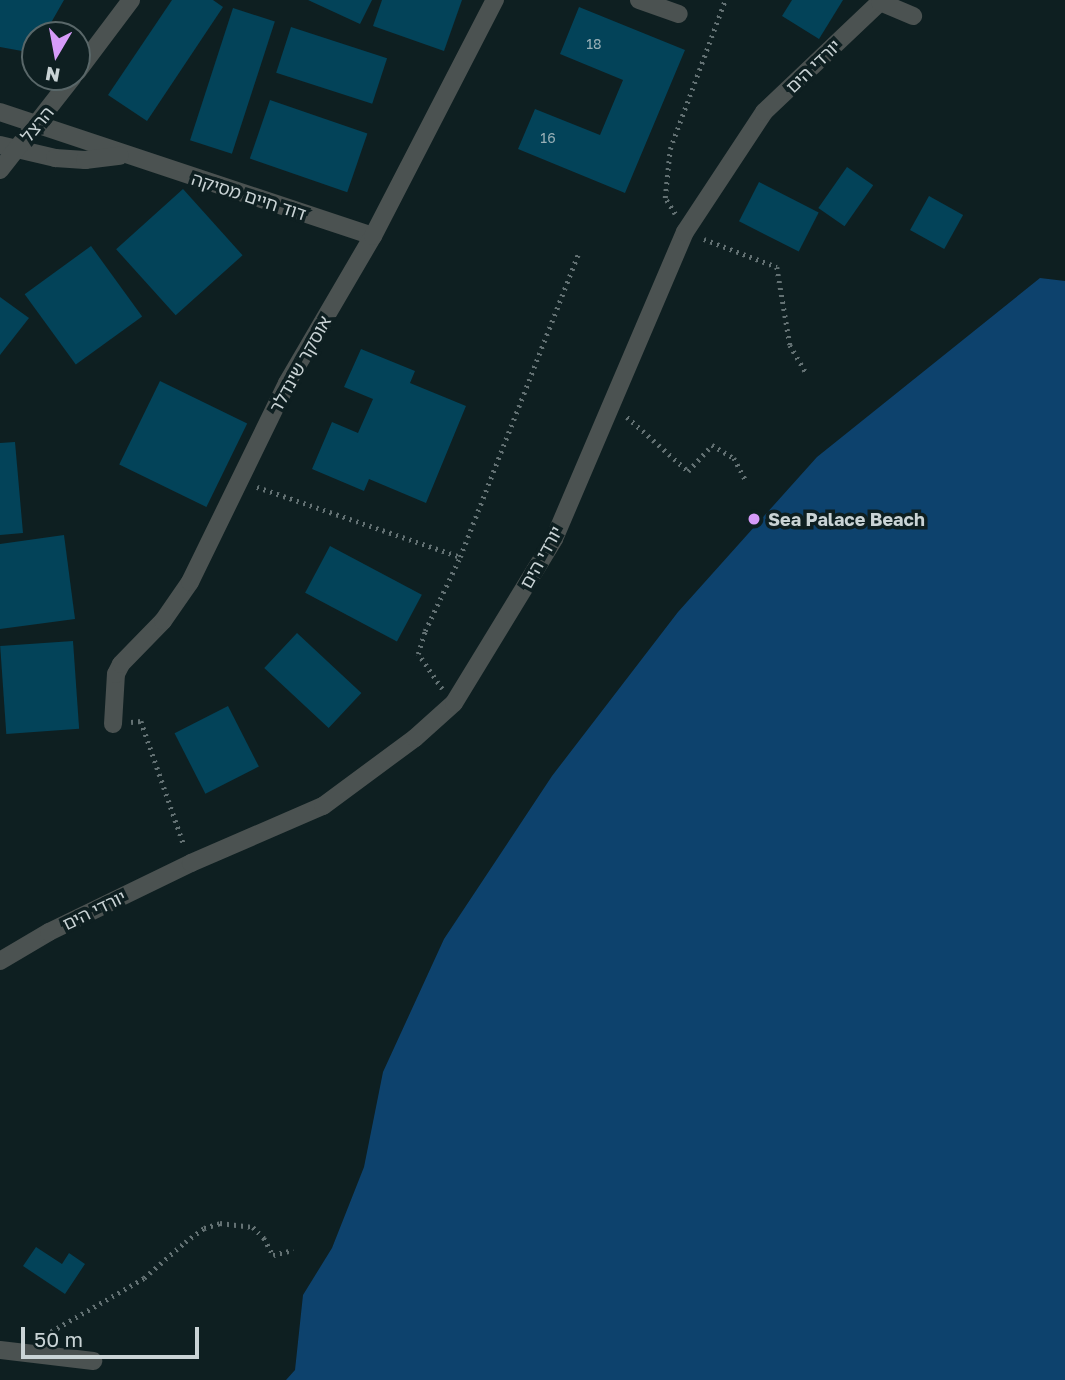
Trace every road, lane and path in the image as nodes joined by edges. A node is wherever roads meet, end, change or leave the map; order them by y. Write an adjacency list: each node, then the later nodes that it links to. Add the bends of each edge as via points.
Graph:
1 (131, 0): 7 (street)
2 (495, 0): 15 (street, אוסקר שינדלר)
3 (639, 0): 5 (street)
4 (725, 0): 14 (path, via 670,149 665,198)
5 (679, 14)
6 (913, 16): 14 (street, יורדי הים, via 880,2 764,113)
7 (91, 53)
8 (62, 91): 10 (street, הרצל)
9 (0, 112): 10 (street, דוד חיים מסיקה)
10 (37, 125): 11 (street, הרצל); 12 (street, דוד חיים מסיקה)
11 (8, 147): 12 (street, דוד חיים מסיקה, via 85,160); 13 (street, הרצל)
12 (125, 156): 15 (street, דוד חיים מסיקה)
13 (0, 170)
14 (685, 232): 17 (path, via 777,267 790,345); 18 (street, יורדי הים)
15 (373, 236): 20 (street, אוסקר שינדלר, via 287,383)
16 (579, 251): 21 (path)
17 (807, 374)
18 (611, 407): 19 (path, via 688,471 712,445 734,458); 22 (street, יורדי הים, via 554,539)
19 (745, 479)
20 (239, 481): 21 (path); 23 (street, אוסקר שינדלר, via 190,582 116,674)
21 (460, 557): 22 (path, via 418,654)
22 (454, 703): 24 (street, יורדי הים, via 323,806)
23 (113, 724): 24 (path, via 141,721)
24 (191, 863): 25 (street, יורדי הים)
25 (0, 961)
26 (292, 1250): 27 (path, via 273,1255 253,1227 219,1223 195,1235 144,1278)
27 (9, 1351): 28 (street)
28 (93, 1361)

